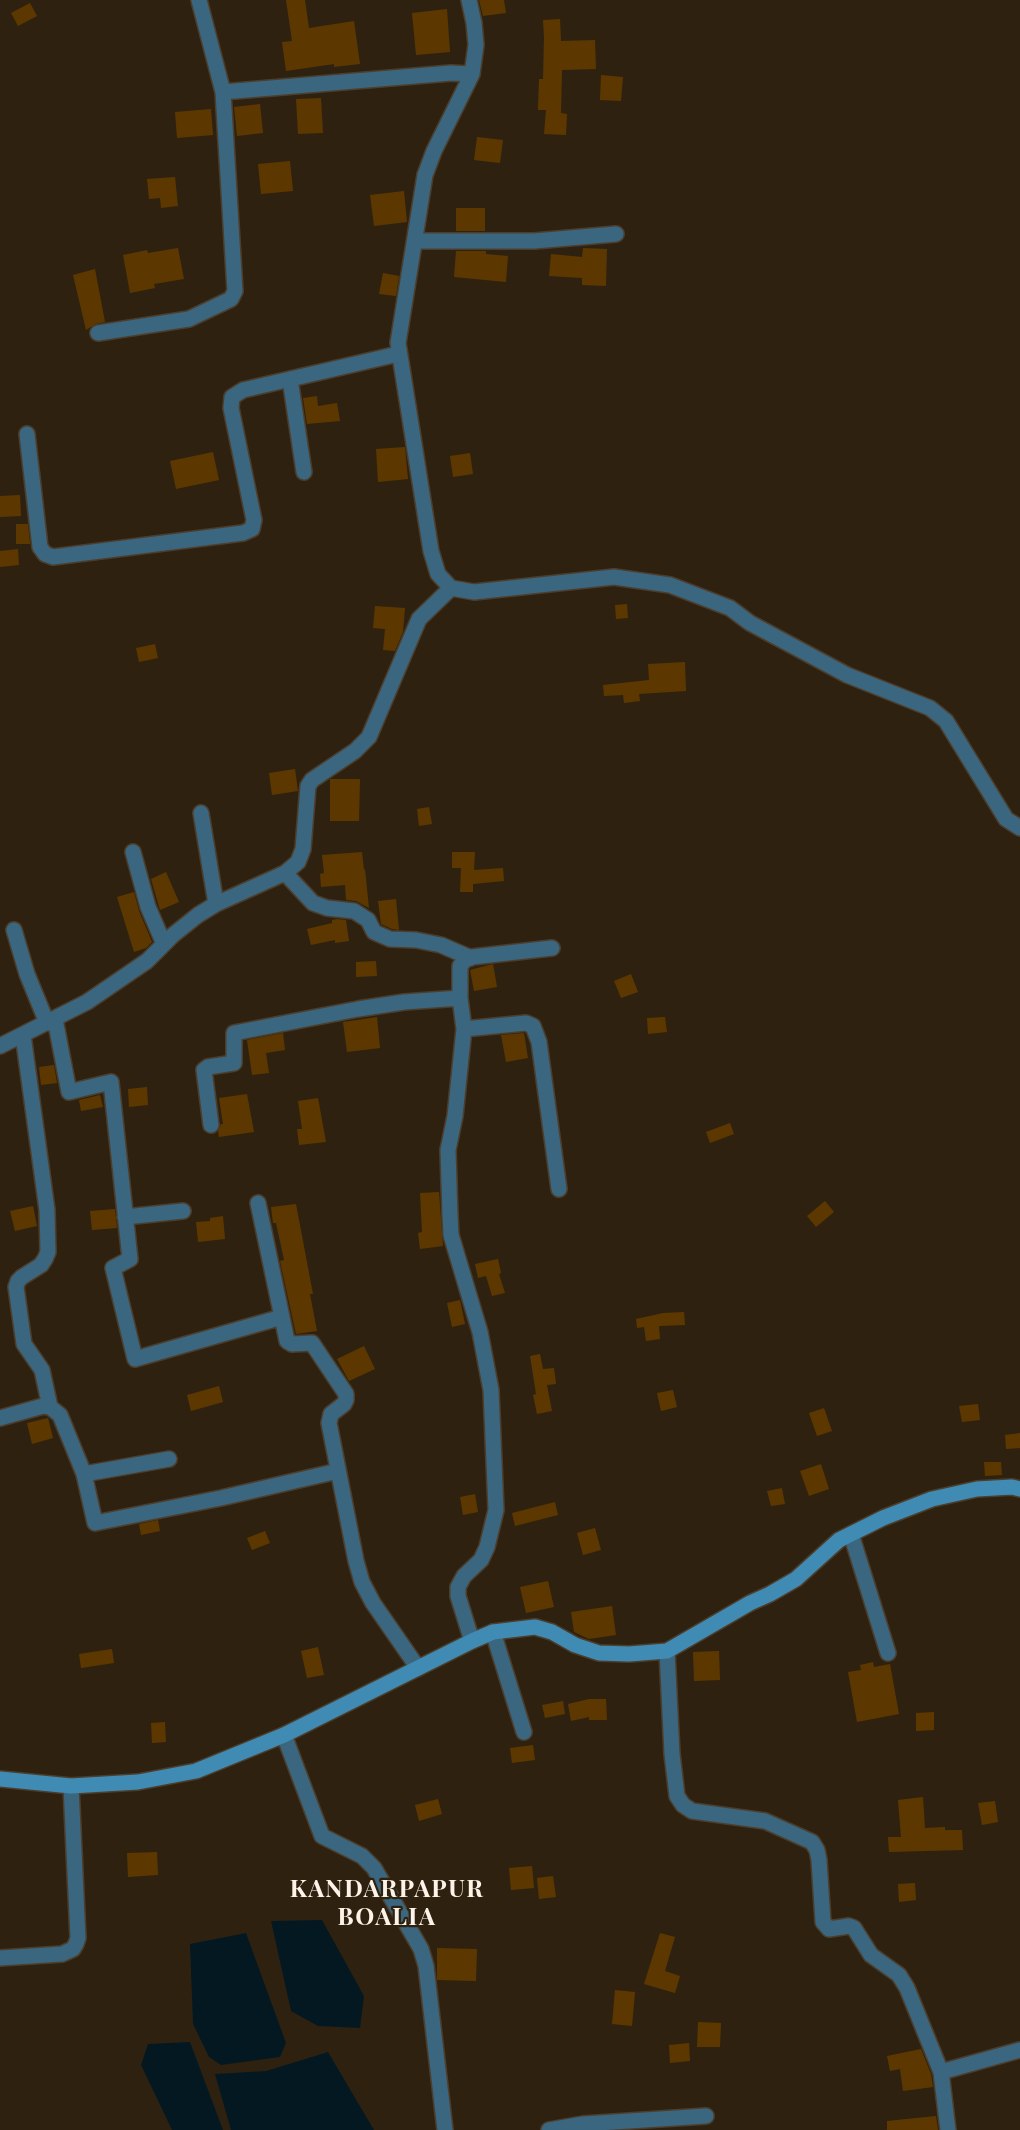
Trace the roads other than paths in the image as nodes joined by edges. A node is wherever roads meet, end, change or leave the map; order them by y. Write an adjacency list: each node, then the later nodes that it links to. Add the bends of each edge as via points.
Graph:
1 (199, 0): 4 (street)
2 (469, 0): 3 (street, via 476,45)
3 (472, 74): 4 (street); 6 (street, via 425,175)
4 (223, 92): 7 (street, via 235,291 231,299 189,319)
5 (616, 234): 6 (street, via 534,241)
6 (415, 241): 8 (street)
7 (99, 333)
8 (398, 354): 9 (street); 12 (street, via 431,551 438,574)
9 (290, 379): 10 (street, via 243,390 231,397 254,520 252,529 243,533 54,557 45,554 40,547); 11 (street)
10 (27, 434)
11 (304, 472)
12 (451, 588): 14 (street, via 474,592 614,577 670,585 730,608 750,623 847,675 930,708 946,721 1006,819); 16 (street, via 419,619 369,736 356,751 308,786 303,849 298,862)
13 (201, 813): 17 (street)
14 (1020, 828)
15 (134, 852): 19 (street, via 148,907)
16 (285, 873): 17 (street); 21 (street, via 313,903 354,911 368,920 374,932 390,939 441,945)
17 (216, 904): 19 (street)
18 (14, 930): 23 (street, via 27,974)
19 (164, 944): 23 (street, via 111,986)
20 (552, 948): 21 (street)
21 (471, 958): 22 (street, via 460,966)
22 (460, 998): 24 (street); 27 (street, via 357,1009 234,1033 234,1063 204,1070)
23 (51, 1021): 25 (street); 31 (street, via 69,1092 111,1082)
24 (464, 1029): 28 (street, via 526,1023 533,1026 539,1042); 41 (street, via 456,1116 448,1150 451,1235 480,1332 491,1390 496,1510 482,1560 458,1587)
25 (23, 1035): 26 (street); 33 (street, via 47,1210 48,1252 16,1287 24,1344 42,1370)
26 (0, 1046)
27 (211, 1125)
28 (559, 1189)
29 (258, 1203): 32 (street)
30 (183, 1211): 31 (street)
31 (126, 1217): 32 (street, via 130,1259 113,1268 135,1359)
32 (282, 1317): 36 (street, via 287,1341 312,1343 346,1394 344,1404 329,1418)
33 (50, 1407): 34 (street); 37 (street, via 60,1415)
34 (0, 1418)
35 (170, 1459): 37 (street)
36 (338, 1471): 37 (street, via 95,1523); 44 (street, via 362,1582)
37 (84, 1474)
38 (1020, 1489): 39 (street, via 977,1489 932,1499)
39 (851, 1534): 42 (street, via 796,1579); 43 (street)
40 (493, 1632): 41 (street); 42 (street, via 535,1627 599,1653); 45 (street)
41 (472, 1641): 44 (street)
42 (667, 1651): 51 (street, via 676,1796 692,1811 765,1821 812,1842 819,1860 823,1922 829,1929 854,1928 871,1955 899,1975)
43 (888, 1653)
44 (418, 1668): 46 (street)
45 (524, 1732)
46 (284, 1735): 48 (street, via 219,1764 177,1776); 53 (street, via 322,1836 362,1856 374,1868 421,1948)
47 (0, 1779): 48 (street)
48 (71, 1786): 49 (street, via 76,1944 62,1954)
49 (0, 1958)
50 (1020, 2050): 51 (street)
51 (941, 2072): 55 (street)
52 (706, 2116): 54 (street)
53 (445, 2130)
54 (549, 2130)
55 (948, 2130)

